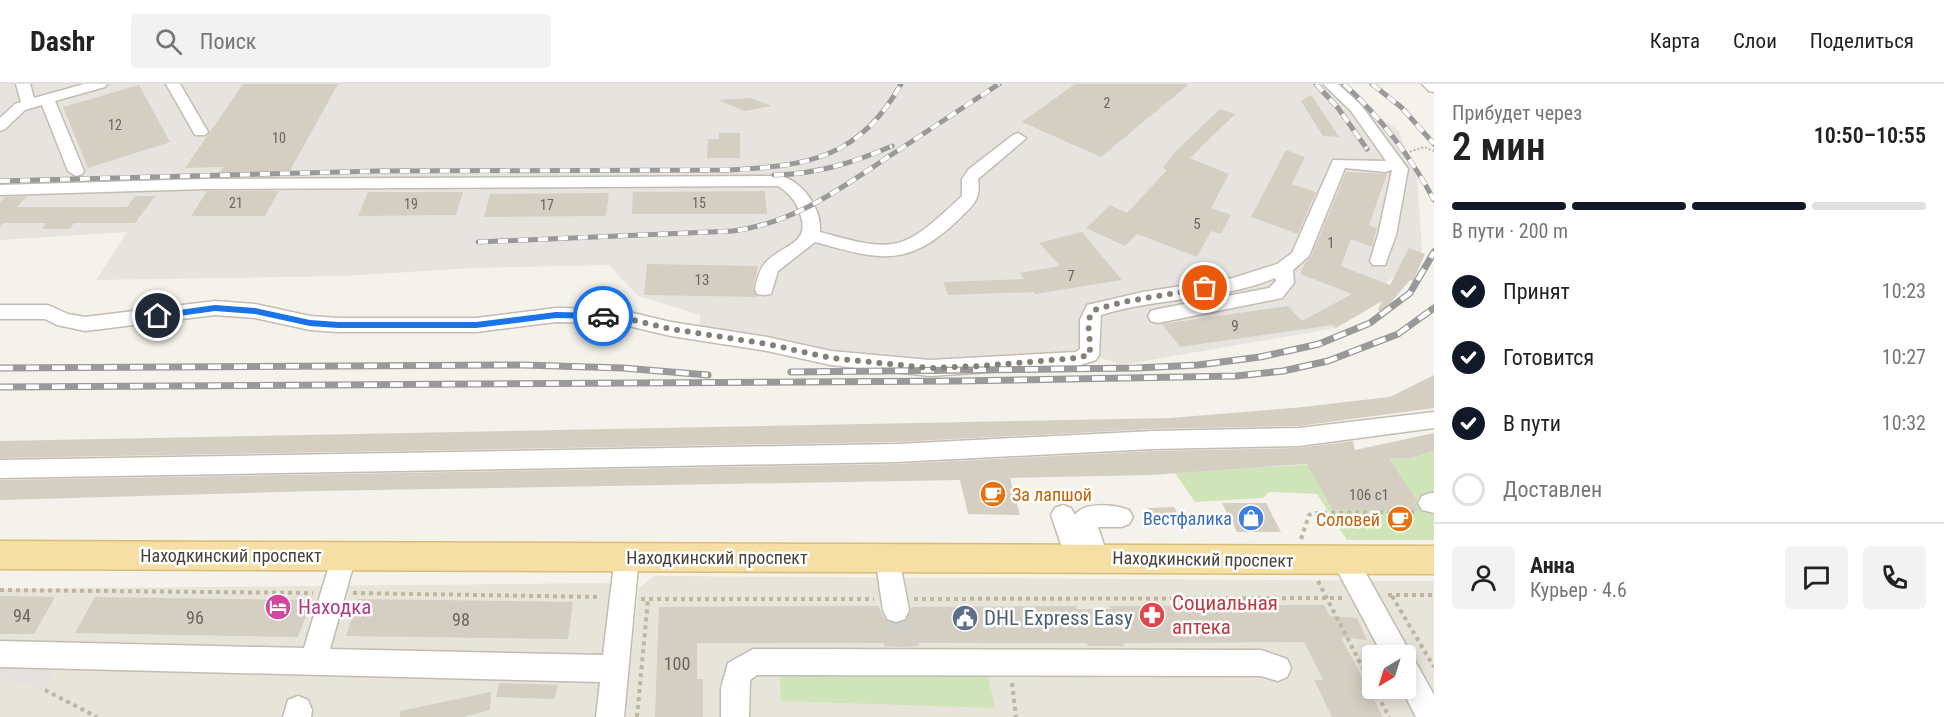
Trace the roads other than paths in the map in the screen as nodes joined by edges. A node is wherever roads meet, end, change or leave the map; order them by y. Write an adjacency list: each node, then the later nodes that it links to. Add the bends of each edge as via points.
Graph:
1 (23, 84): 8 (street)
2 (100, 84): 7 (street)
3 (173, 84): 10 (street)
4 (1330, 84): 12 (street, via 1356,108)
5 (1429, 84): 6 (street)
6 (1434, 88)
7 (46, 99): 8 (street); 13 (street)
8 (28, 104): 9 (street)
9 (0, 126)
10 (200, 132)
11 (1018, 138): 15 (street, via 975,172 970,179 969,199 914,245 873,250)
12 (1390, 158): 16 (street, via 1400,169); 17 (street, via 1385,167 1339,164 1300,256)
13 (76, 171)
14 (0, 190): 15 (street, via 206,184 781,181 796,190 807,210)
15 (811, 235): 18 (street, via 773,266)
16 (1379, 261)
17 (1284, 269): 19 (street, via 1239,282 1094,310 1089,320 1089,355 930,368 831,358 616,316 556,315 476,325 338,325 215,308 85,324 48,312); 20 (street, via 1285,283 1275,293)
18 (764, 289)
19 (0, 312)
20 (1158, 316)
21 (1434, 420): 22 (street, via 1299,437 897,453)
22 (0, 469)
23 (1063, 515): 29 (street)
24 (1122, 517): 29 (street, via 1086,517)
25 (0, 555): 26 (main road, Находкинский проспект)
26 (344, 556): 27 (main road, Находкинский проспект); 35 (street)
27 (627, 556): 28 (main road, Находкинский проспект); 37 (street, via 635,599)
28 (887, 557): 29 (main road, Находкинский проспект); 32 (street)
29 (1087, 557): 30 (main road, Находкинский проспект)
30 (1346, 560): 31 (main road, Находкинский проспект); 33 (street)
31 (1434, 560)
32 (895, 604)
33 (1392, 645)
34 (0, 654): 35 (street)
35 (314, 660): 37 (street)
36 (1278, 668): 40 (street, via 1261,663 1010,663 904,655 753,663 738,672)
37 (615, 669): 39 (street)
38 (1416, 689): 41 (street)
39 (610, 717)
40 (735, 717)
41 (1431, 717)

